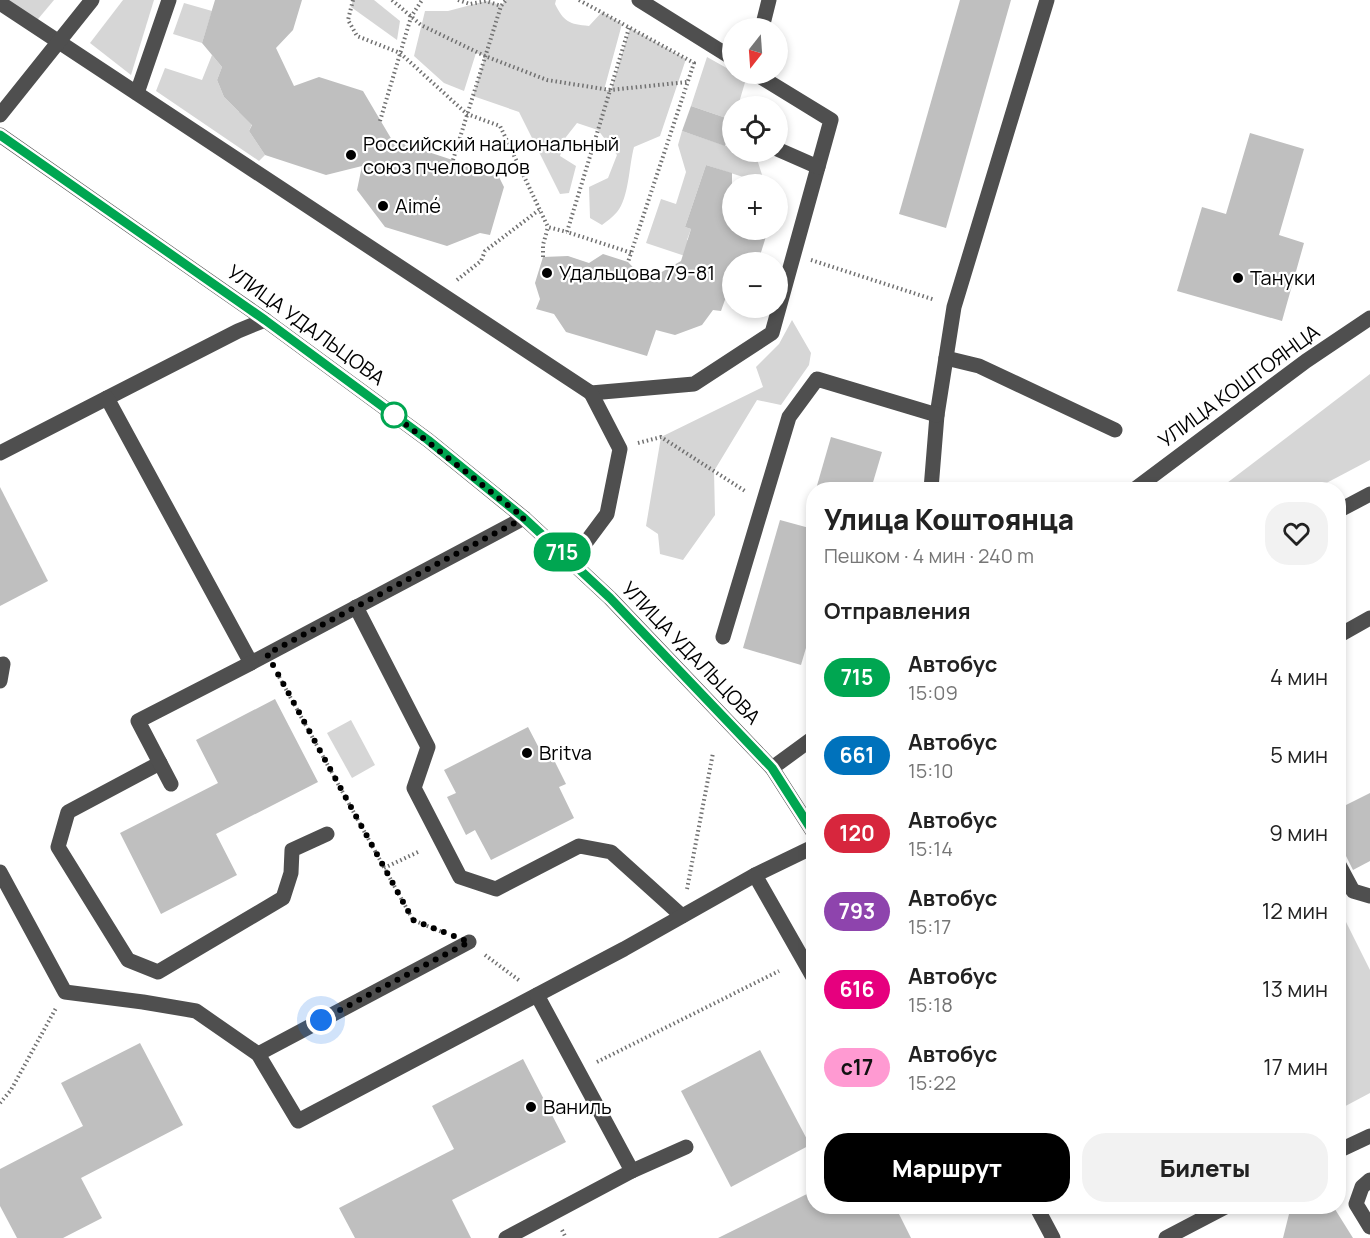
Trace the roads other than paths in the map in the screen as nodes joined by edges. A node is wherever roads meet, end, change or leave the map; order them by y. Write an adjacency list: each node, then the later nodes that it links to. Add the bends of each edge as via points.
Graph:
1 (92, 0): 8 (street)
2 (169, 0): 11 (street)
3 (639, 0): 9 (street)
4 (769, 0): 7 (street)
5 (1047, 0): 18 (street, via 954,306)
6 (0, 3): 8 (street)
7 (764, 18)
8 (58, 41): 11 (street); 12 (street)
9 (722, 52)
10 (772, 84): 15 (street, via 831,120)
11 (137, 93): 19 (street)
12 (0, 115)
13 (0, 135): 17 (street, УЛИЦА УДАЛЬЦОВА)
14 (788, 154): 15 (street)
15 (818, 167): 19 (street, via 772,333 693,384)
16 (1370, 318): 25 (street, УЛИЦА КОШТОЯНЦА)
17 (265, 320): 20 (street); 28 (street, УЛИЦА УДАЛЬЦОВА, via 428,440)
18 (946, 358): 21 (street); 22 (street, via 979,366)
19 (591, 393): 29 (street, via 620,448 607,514)
20 (108, 398): 23 (street); 34 (street)
21 (937, 415): 24 (street); 33 (street, via 817,380 789,417)
22 (1115, 430)
23 (0, 453)
24 (932, 482)
25 (1144, 482)
26 (1370, 494): 27 (street)
27 (1346, 507)
28 (524, 518): 29 (street, УЛИЦА УДАЛЬЦОВА); 30 (street)
29 (572, 561): 39 (street, УЛИЦА УДАЛЬЦОВА)
30 (356, 607): 34 (street); 48 (street, via 428,747 414,788 460,878 496,889 579,846 610,852)
31 (1370, 618): 32 (street)
32 (1346, 632)
33 (723, 637)
34 (251, 663): 38 (street, via 138,721)
35 (3, 664): 36 (street)
36 (0, 681)
37 (806, 743): 39 (street)
38 (160, 763): 40 (street); 42 (street, via 68,812 58,847 128,960 158,972 283,898 291,873 292,850)
39 (772, 768): 41 (street, УЛИЦА УДАЛЬЦОВА)
40 (171, 784)
41 (806, 821)
42 (327, 834)
43 (806, 850): 45 (street)
44 (0, 872): 52 (street, via 65,992 196,1011)
45 (755, 875): 48 (street); 50 (street)
46 (1346, 878): 47 (street, via 1353,891)
47 (1370, 896)
48 (682, 916): 51 (street)
49 (469, 942): 52 (street)
50 (806, 964)
51 (537, 994): 52 (street, via 298,1120); 56 (street)
52 (258, 1054)
53 (1370, 1136): 55 (street)
54 (687, 1147): 56 (street)
55 (1346, 1147)
56 (632, 1172): 61 (street)
57 (1370, 1180): 60 (street, via 1362,1187 1356,1204)
58 (1040, 1214): 62 (street)
59 (1212, 1214): 63 (street)
60 (1370, 1227)
61 (506, 1238)
62 (1053, 1238)
63 (1166, 1238)

